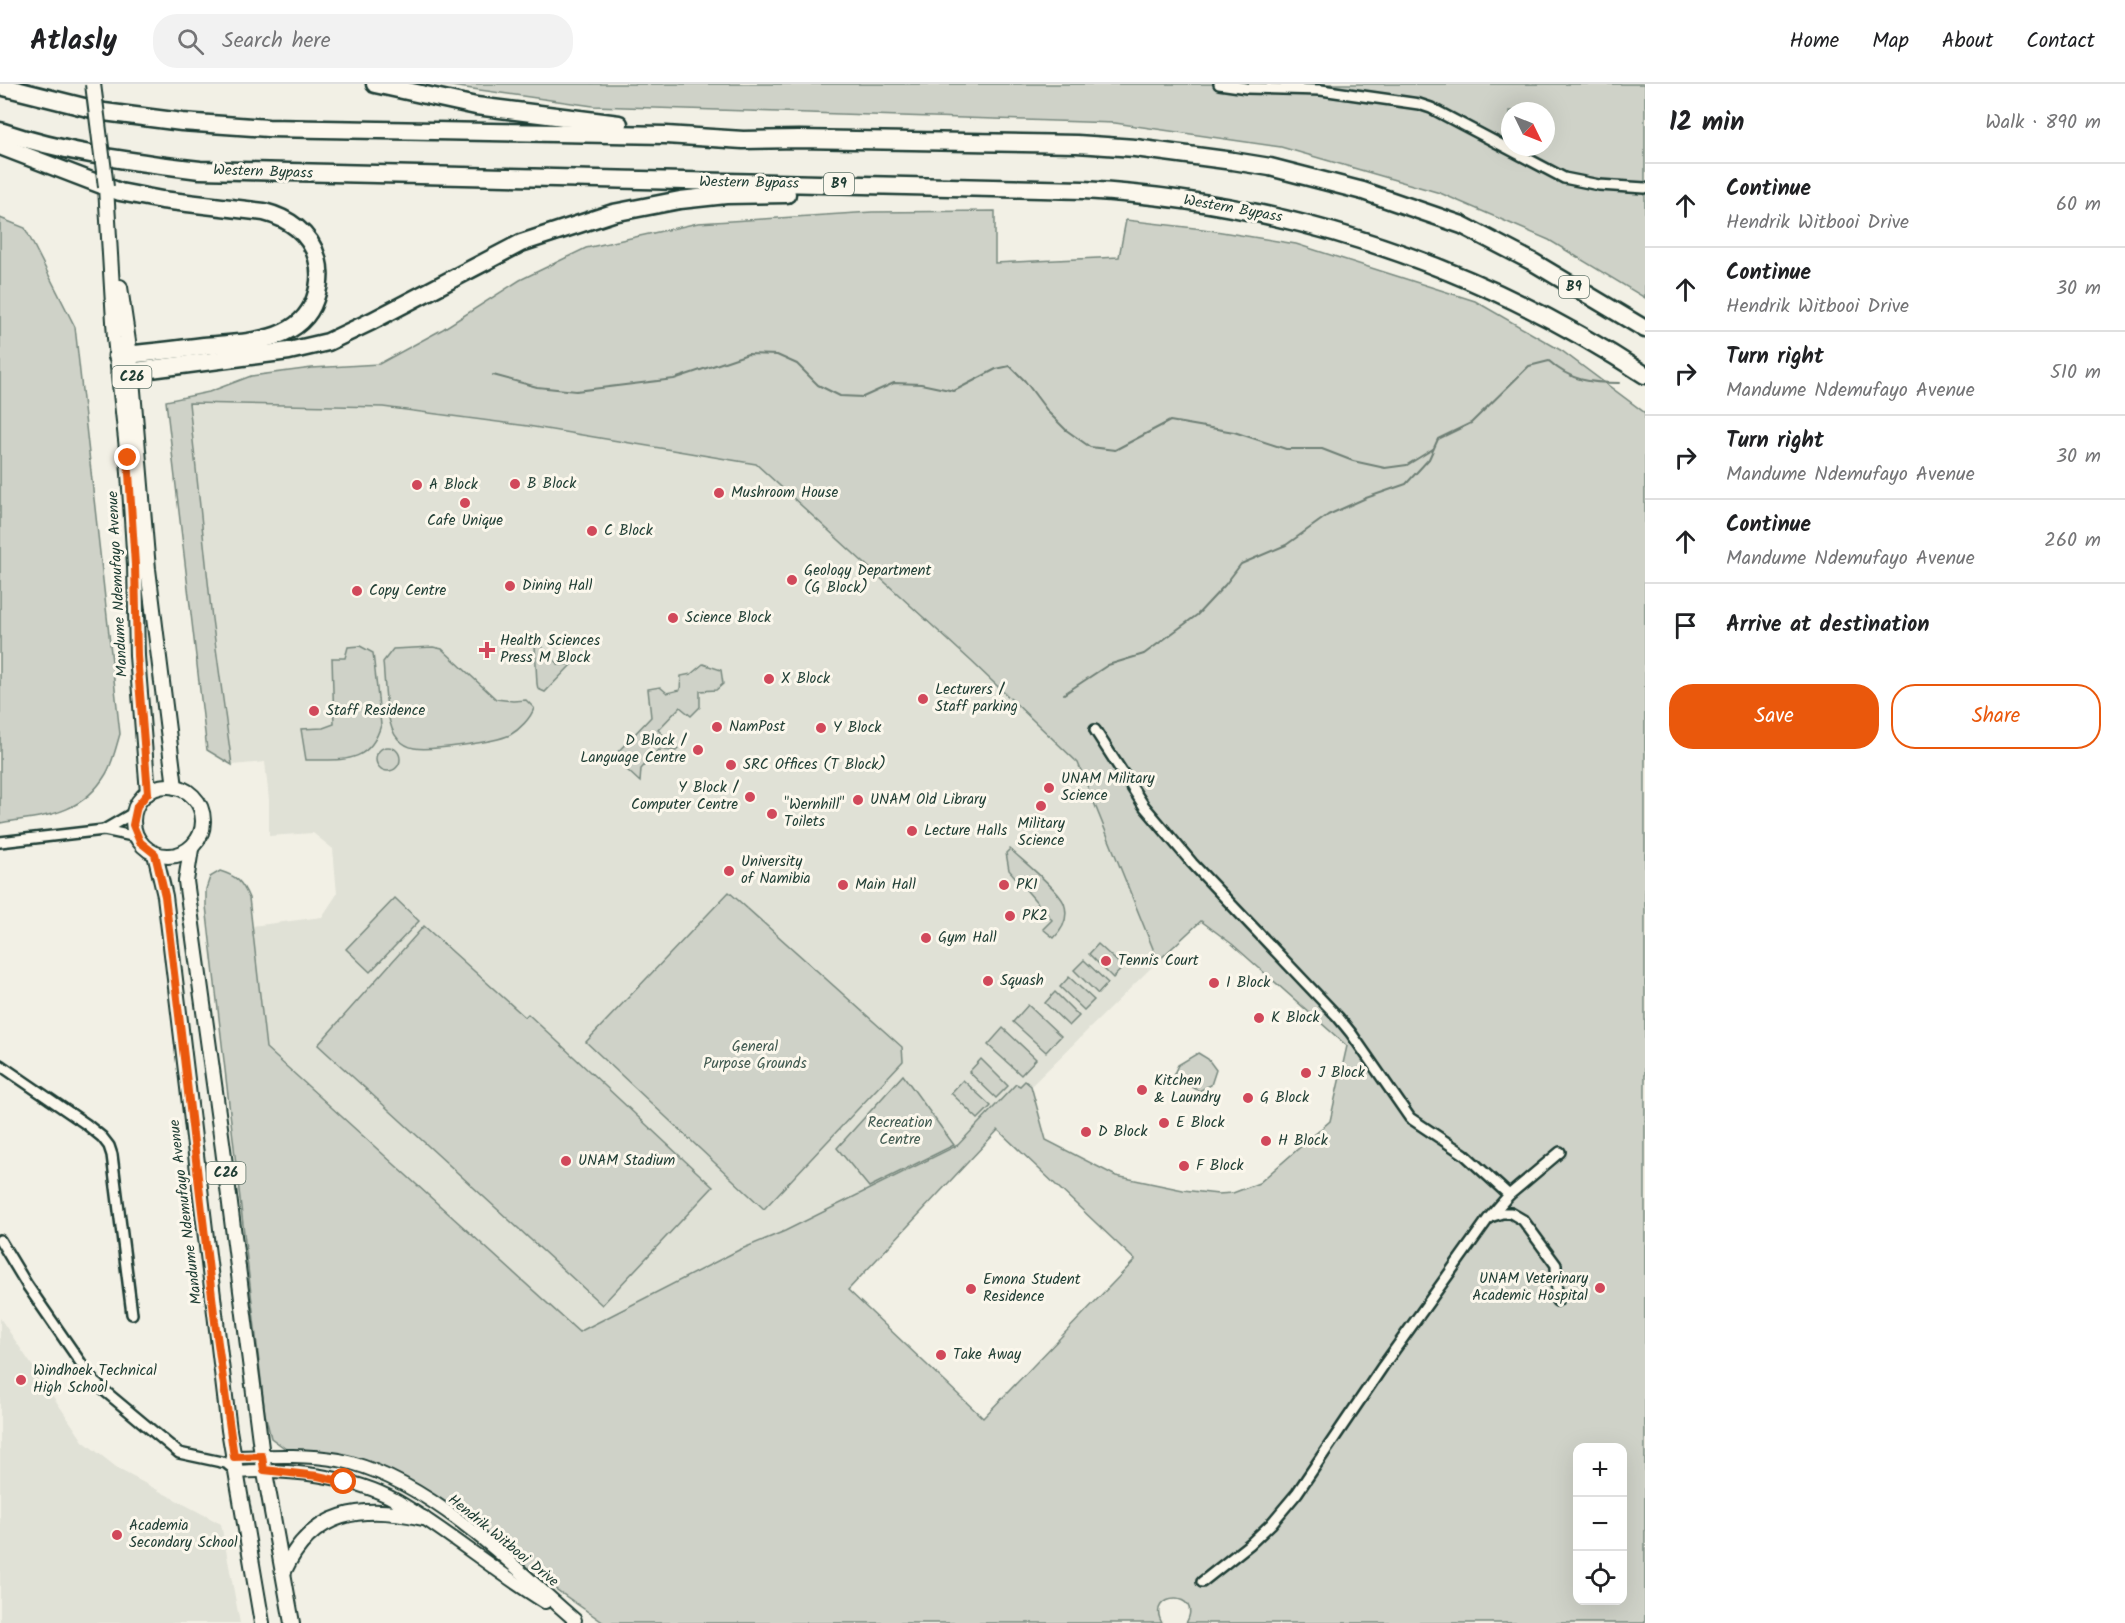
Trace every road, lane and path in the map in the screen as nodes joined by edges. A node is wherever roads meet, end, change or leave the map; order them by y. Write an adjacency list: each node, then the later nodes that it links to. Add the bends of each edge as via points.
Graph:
1 (15, 84): 6 (highway)
2 (93, 84): 10 (main road, C26, bridge)
3 (375, 84): 8 (highway, via 507,111)
4 (1219, 84): 11 (street, via 1330,91 1419,104 1564,178)
5 (0, 86): 6 (highway, B9)
6 (39, 95): 8 (highway, B9, via 104,112 216,125 666,135)
7 (0, 131): 12 (highway, Western Bypass / B9, via 70,150 200,170)
8 (743, 141): 13 (highway, B9, via 1077,144 1270,167 1363,190 1462,225)
9 (0, 146): 10 (highway)
10 (106, 187): 14 (main road, Mandume Ndemufayo Avenue / C26); 14 (highway, via 162,200 277,216 308,239 319,268 314,304 302,321 278,336)
11 (1645, 188)
12 (1019, 189): 14 (highway, via 717,196 630,209 521,243 328,342 289,351); 15 (highway, Western Bypass / B9, via 1120,192 1186,200 1328,229 1480,284 1566,328)
13 (1645, 329)
14 (125, 364): 17 (main road, Mandume Ndemufayo Avenue / C26); 18 (main road, Mandume Ndemufayo Avenue / C26, via 137,656)
15 (1645, 375)
16 (1095, 730): 27 (street, via 1144,806 1192,863 1352,1033 1410,1118 1464,1154)
17 (168, 787): 18 (main road); 23 (main road, C26, via 185,790 197,802 203,818 202,831)
18 (148, 793): 19 (main road)
19 (136, 809): 20 (street); 21 (main road, via 133,825)
20 (104, 830): 21 (street); 22 (street)
21 (137, 837): 24 (main road)
22 (0, 842)
23 (191, 849): 24 (main road, via 172,856); 32 (main road, C26, via 186,881)
24 (155, 854): 33 (main road, Mandume Ndemufayo Avenue / C26, via 165,896)
25 (0, 1065): 31 (street, via 86,1124 109,1146)
26 (1560, 1152): 27 (street)
27 (1509, 1195): 28 (street)
28 (1488, 1219): 30 (street, via 1511,1213 1523,1220 1556,1264); 36 (street, via 1297,1493 1250,1544)
29 (0, 1240): 33 (street, via 94,1382 179,1454)
30 (1557, 1301)
31 (132, 1314)
32 (263, 1463): 33 (main road, Hendrik Witbooi Drive); 34 (main road, Hendrik Witbooi Drive, via 367,1487); 35 (main road, C26); 37 (main road, Hendrik Witbooi Drive, via 339,1460 397,1481 478,1536)
33 (232, 1464): 38 (main road, Mandume Ndemufayo Avenue / C26)
34 (423, 1518): 35 (main road, via 365,1511 341,1517 298,1546); 37 (main road, Hendrik Witbooi Drive)
35 (284, 1571): 39 (main road, C26)
36 (1202, 1582)
37 (577, 1622)
38 (262, 1623)
39 (292, 1623)

